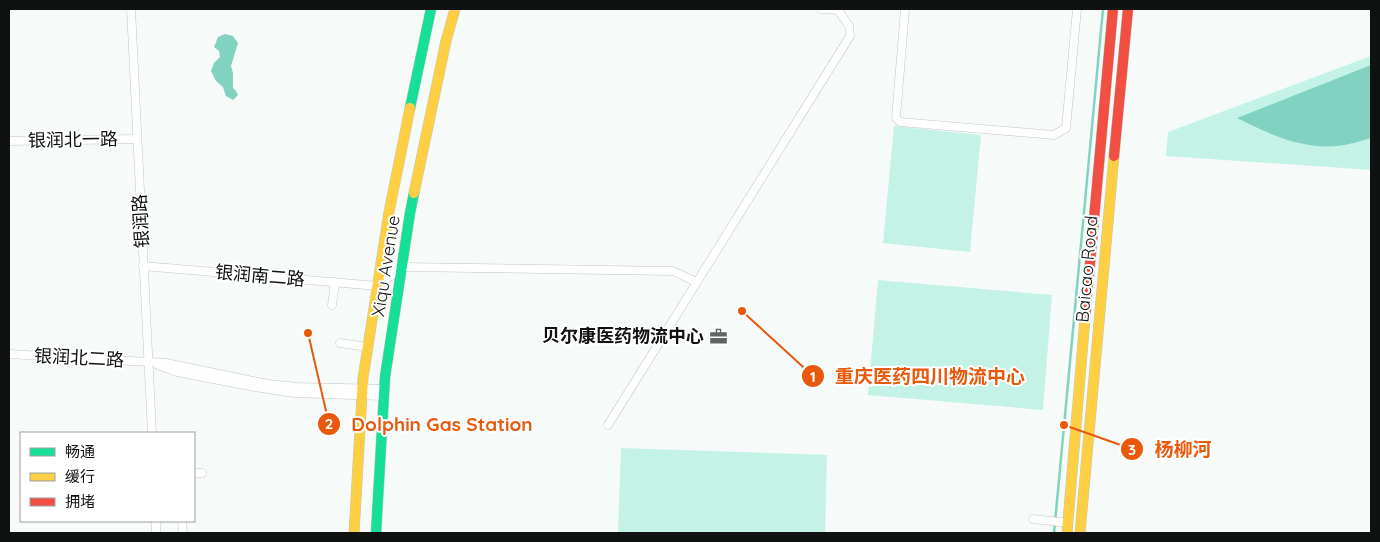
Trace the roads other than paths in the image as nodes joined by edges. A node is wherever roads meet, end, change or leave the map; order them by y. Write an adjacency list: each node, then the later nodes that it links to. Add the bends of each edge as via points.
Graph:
1 (131, 9): 9 (street, 银润路)
2 (431, 9): 15 (main road, Xiqu Avenue, via 389,212)
3 (455, 9): 12 (main road, Xiqu Avenue, via 412,203)
4 (821, 9): 14 (street, via 838,10 849,26 850,36)
5 (905, 9): 6 (street, via 896,118 900,122 1054,135 1066,128)
6 (1077, 9)
7 (1113, 9): 26 (main road, Baicao Road)
8 (1128, 9): 29 (main road, Baicao Road)
9 (137, 139): 10 (street, 银润北一路); 11 (street, 银润路)
10 (9, 141)
11 (143, 266): 13 (street, 银润南二路); 20 (street, 银润路)
12 (402, 268): 14 (street, via 673,271); 15 (street); 22 (main road, Xiqu Avenue)
13 (335, 282): 15 (street, 银润南二路); 16 (street)
14 (696, 284): 23 (street)
15 (378, 286): 18 (main road, Xiqu Avenue)
16 (332, 305)
17 (340, 343): 18 (street)
18 (368, 347): 21 (main road, Xiqu Avenue)
19 (9, 354): 20 (street, 银润北二路)
20 (148, 362): 21 (street, 银润北二路, via 268,384); 24 (street, 银润路)
21 (362, 392): 22 (street, 银润北二路); 27 (main road, Xiqu Avenue)
22 (384, 393): 28 (main road, Xiqu Avenue)
23 (608, 426)
24 (152, 432)
25 (1032, 519): 26 (street)
26 (1061, 525)
27 (354, 533)
28 (376, 533)
29 (1080, 533)

